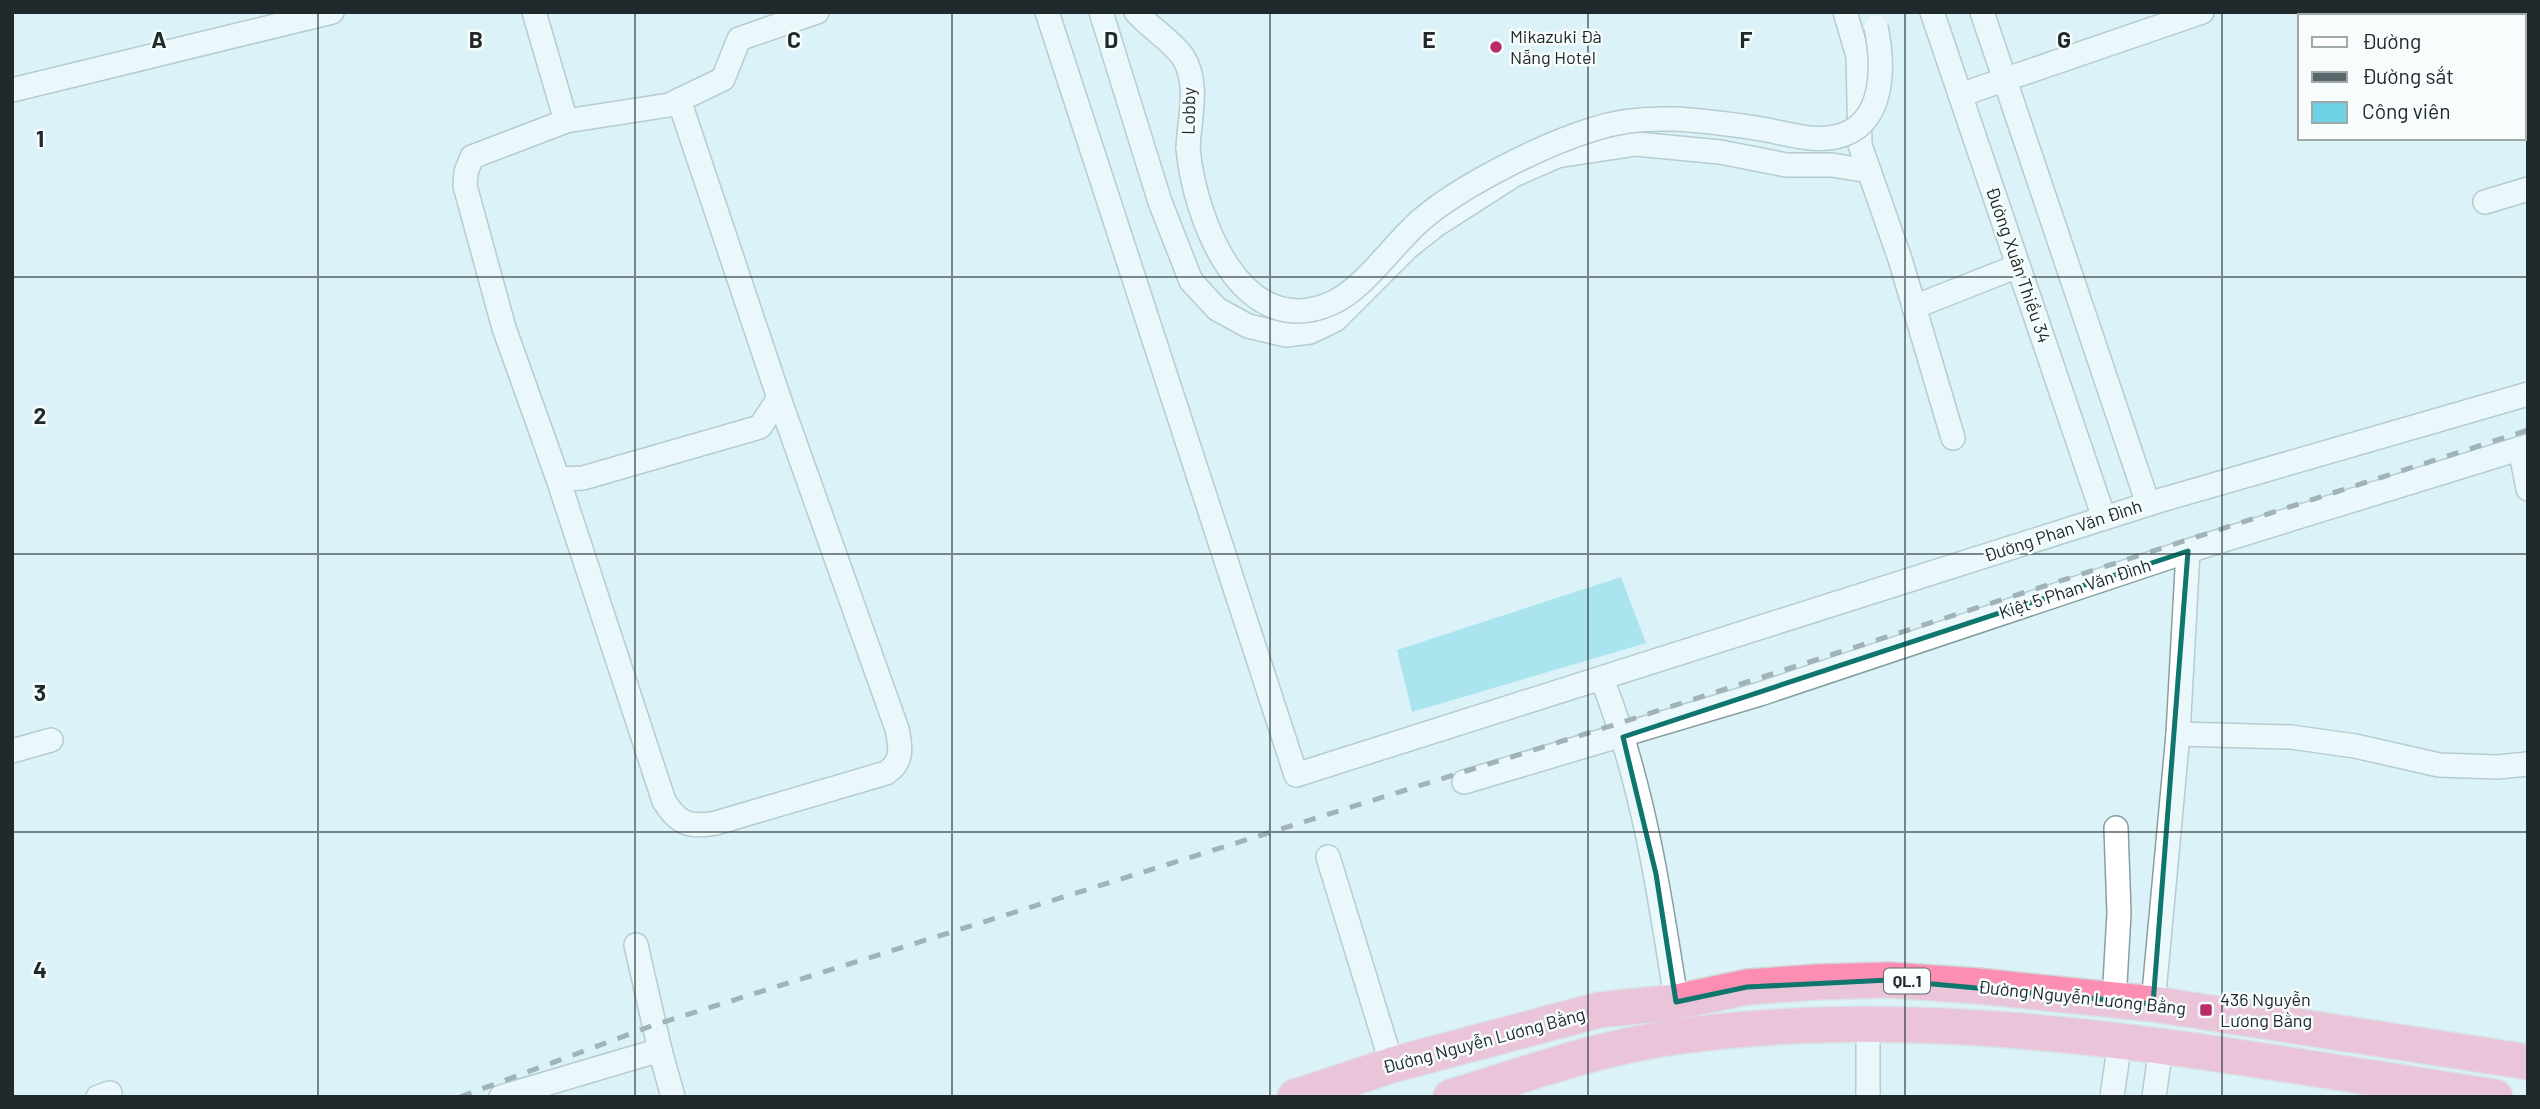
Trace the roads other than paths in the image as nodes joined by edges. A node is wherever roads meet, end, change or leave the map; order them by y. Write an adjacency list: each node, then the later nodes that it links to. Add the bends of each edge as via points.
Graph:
1 (332, 12): 14 (street)
2 (534, 12): 17 (street)
3 (817, 12): 16 (street, via 739,39 723,79)
4 (1047, 12): 32 (street, Đường Phan Văn Đình, via 1296,775)
5 (1101, 12): 18 (street, via 1160,202 1191,281 1217,309 1248,326 1286,335 1310,332 1335,320 1407,248 1436,226 1514,175 1557,156 1636,144 1720,152 1786,165 1832,164)
6 (1136, 12): 11 (street, Lobby, bridge, via 1182,56 1188,70 1193,94 1188,148 1197,200 1218,249 1261,303 1285,309 1334,302 1422,218 1458,194 1594,128 1643,119 1706,122 1806,137 1835,138 1855,129 1873,107 1882,83 1882,54)
7 (1845, 12): 18 (street, via 1858,56 1860,145)
8 (1932, 12): 15 (street, Đường Xuân Thiều 34)
9 (1982, 12): 13 (street)
10 (2202, 12): 12 (street)
11 (1874, 20)
12 (2151, 21): 13 (street)
13 (2004, 80): 15 (street); 29 (street)
14 (12, 90)
15 (1960, 96): 21 (street, Đường Xuân Thiều 34)
16 (679, 100): 17 (street); 24 (street)
17 (566, 121): 27 (street, via 472,157 465,186 504,328)
18 (1869, 171): 22 (street)
19 (2528, 189): 20 (street)
20 (2485, 202)
21 (2018, 265): 22 (street); 30 (street, Đường Xuân Thiều 34)
22 (1914, 307): 25 (street)
23 (2528, 394): 29 (street, Đường Phan Văn Đình)
24 (779, 398): 27 (street, via 760,427 583,478); 27 (street, via 897,729 900,759 886,773 716,823 690,826 680,822 664,801)
25 (1953, 438)
26 (2524, 447): 28 (street); 31 (street, Kiệt 5 Phan Văn Đình)
27 (558, 479)
28 (2528, 489)
29 (2148, 504): 30 (street, Đường Phan Văn Đình)
30 (2104, 518): 32 (street, Đường Phan Văn Đình)
31 (2188, 551): 33 (street); 34 (street, Kiệt 5 Phan Văn Đình)
32 (1602, 679): 34 (street)
33 (2178, 734): 37 (street, via 2291,737 2439,765); 44 (street)
34 (1623, 737): 38 (street, Kiệt 5 Phan Văn Đình); 43 (street, via 1656,874)
35 (51, 740): 36 (street)
36 (12, 751)
37 (2528, 764)
38 (1464, 782)
39 (2116, 828): 42 (street, via 2119,913)
40 (1328, 858): 51 (street)
41 (636, 945): 49 (street)
42 (2114, 1001): 43 (highway, Đường Nguyễn Lương Bằng / QL.1, via 1889,980 1747,987); 44 (highway, Đường Nguyễn Lương Bằng / QL.1)
43 (1676, 1002): 46 (street); 51 (highway, Đường Nguyễn Lương Bằng / QL.1, via 1599,1010)
44 (2153, 1004): 50 (highway, Đường Nguyễn Lương Bằng / QL.1)
45 (1868, 1025): 46 (highway); 47 (highway, via 1944,1025); 56 (street)
46 (1681, 1036): 55 (highway, via 1610,1049)
47 (2120, 1041): 48 (highway); 57 (street)
48 (2161, 1047): 58 (street); 59 (highway)
49 (660, 1050): 52 (street); 53 (street)
50 (2528, 1062)
51 (1392, 1065): 54 (highway, Đường Nguyễn Lương Bằng / QL.1)
52 (501, 1097)
53 (673, 1097)
54 (1295, 1097)
55 (1451, 1097)
56 (1868, 1097)
57 (2112, 1097)
58 (2154, 1097)
59 (2495, 1097)

